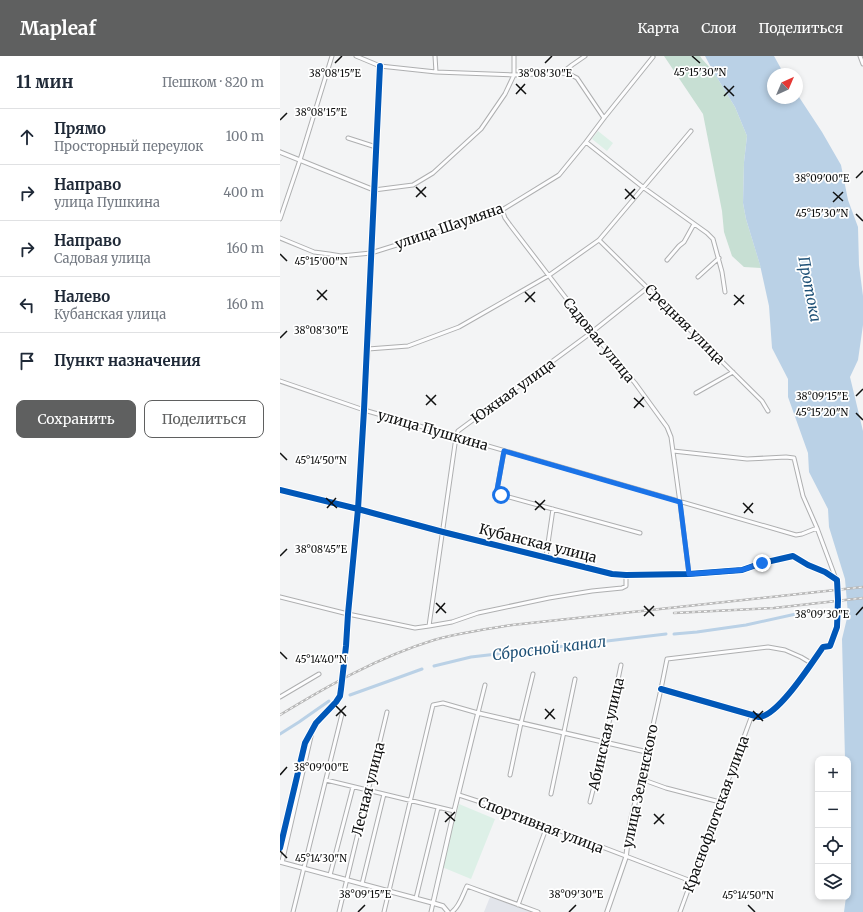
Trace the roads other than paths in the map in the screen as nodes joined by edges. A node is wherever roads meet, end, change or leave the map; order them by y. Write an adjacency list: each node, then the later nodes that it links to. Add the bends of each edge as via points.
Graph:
1 (332, 56): 19 (street)
2 (356, 56): 9 (street)
3 (435, 56): 10 (street)
4 (514, 56): 12 (street)
5 (585, 56): 11 (street)
6 (860, 56): 8 (street)
7 (653, 57): 13 (street, улица Шаумяна)
8 (863, 64)
9 (380, 66): 10 (street); 17 (street)
10 (436, 72): 12 (street)
11 (562, 73): 12 (street); 13 (street, via 577,78)
12 (514, 75): 21 (street, via 505,94 481,129 434,173 413,185)
13 (604, 118): 16 (street, улица Шаумяна)
14 (691, 131): 20 (street)
15 (348, 138): 17 (street)
16 (586, 142): 20 (street); 22 (street, улица Шаумяна, via 559,175)
17 (376, 147): 21 (street)
18 (280, 152): 19 (street)
19 (300, 160): 21 (street); 23 (street)
20 (644, 188): 24 (street); 26 (street)
21 (374, 190): 27 (street)
22 (502, 210): 27 (street, улица Шаумяна); 30 (street, Садовая улица, via 505,218)
23 (280, 219)
24 (694, 224): 28 (street, via 713,239); 29 (street, via 684,242)
25 (280, 238): 27 (street, улица Шаумяна, via 314,252 341,256)
26 (599, 240): 30 (street); 32 (street, Средняя улица)
27 (371, 253): 35 (street)
28 (719, 258): 31 (street); 33 (street)
29 (667, 260)
30 (548, 276): 34 (street, Садовая улица); 35 (street, via 459,327 408,346)
31 (698, 277)
32 (647, 288): 34 (street, Южная улица); 36 (street, Средняя улица)
33 (725, 292)
34 (592, 332): 41 (street, Южная улица, via 458,431); 43 (street, Садовая улица, via 635,383 667,427)
35 (368, 349): 39 (street)
36 (733, 372): 38 (street); 40 (street, Средняя улица, via 762,400)
37 (280, 381): 39 (street, улица Пушкина)
38 (696, 393)
39 (364, 410): 41 (street, улица Пушкина); 46 (street)
40 (768, 410)
41 (456, 437): 42 (street, улица Пушкина); 49 (street)
42 (504, 451): 45 (street, улица Пушкина); 47 (street, via 498,494)
43 (673, 451): 45 (street, Садовая улица); 48 (street, via 746,459 794,458 804,496)
44 (280, 490): 46 (street, Кубанская улица)
45 (680, 502): 48 (street, улица Пушкина, via 796,536); 52 (street, Садовая улица)
46 (358, 509): 49 (street, Кубанская улица); 56 (street)
47 (553, 509): 50 (street); 51 (street)
48 (817, 528): 54 (street)
49 (443, 532): 51 (street, Кубанская улица); 57 (street)
50 (640, 533)
51 (546, 557): 53 (street, Кубанская улица, via 612,574)
52 (689, 574): 53 (street, Кубанская улица); 54 (street, Кубанская улица, via 742,570 793,556)
53 (626, 575): 57 (street, via 626,586 622,588 549,598)
54 (837, 580): 58 (street, via 836,627 830,646 823,647)
55 (280, 597): 56 (street)
56 (348, 614): 57 (street, via 414,628); 71 (street, via 340,696)
57 (429, 626)
58 (811, 664): 64 (street, улица Зеленского, via 785,650 768,647 667,659); 69 (street, via 780,704 763,717)
59 (621, 665): 73 (street, Абинская улица)
60 (319, 674): 65 (street)
61 (533, 674): 70 (street)
62 (575, 679): 72 (street)
63 (485, 685): 67 (street)
64 (661, 689): 69 (street); 76 (street, улица Зеленского)
65 (280, 697)
66 (387, 712): 81 (street, Лесная улица)
67 (478, 713): 70 (street); 84 (street); 85 (street, via 443,703 433,705)
68 (342, 714): 79 (street)
69 (752, 716): 87 (street, Краснофлотская улица)
70 (521, 723): 72 (street); 77 (street)
71 (313, 728): 74 (street); 75 (street)
72 (564, 732): 73 (street); 83 (street)
73 (605, 742): 76 (street); 86 (street, Абинская улица)
74 (305, 743): 75 (street, via 308,741); 91 (street)
75 (310, 744): 93 (street)
76 (647, 752): 78 (street, улица Зеленского)
77 (510, 775)
78 (641, 779): 87 (street); 92 (street, улица Зеленского, via 630,823)
79 (326, 780): 80 (street); 94 (street)
80 (353, 787): 81 (street); 95 (street)
81 (368, 790): 82 (street); 96 (street, Лесная улица)
82 (384, 794): 85 (street); 98 (street)
83 (551, 794)
84 (459, 795): 89 (street); 90 (street, Спортивная улица)
85 (411, 801): 88 (street); 99 (street)
86 (590, 802)
87 (720, 802): 97 (street, Краснофлотская улица)
88 (438, 808): 89 (street); 100 (street)
89 (454, 812): 101 (street)
90 (547, 826): 92 (street, Спортивная улица); 102 (street)
91 (280, 848)
92 (626, 857): 97 (street, Спортивная улица); 110 (street, улица Зеленского)
93 (281, 862): 94 (street)
94 (304, 868): 95 (street); 103 (street)
95 (330, 875): 96 (street)
96 (346, 880): 98 (street); 104 (street, Лесная улица)
97 (691, 881): 111 (street, Краснофлотская улица)
98 (362, 884): 99 (street)
99 (389, 891): 100 (street); 105 (street)
100 (416, 898): 101 (street)
101 (433, 903): 106 (street); 107 (street, via 443,906)
102 (518, 905): 108 (street, via 467,886); 109 (street)
103 (293, 912)
104 (339, 912)
105 (384, 912)
106 (431, 912)
107 (448, 912)
108 (452, 912)
109 (538, 912)
110 (607, 912)
111 (680, 912)

